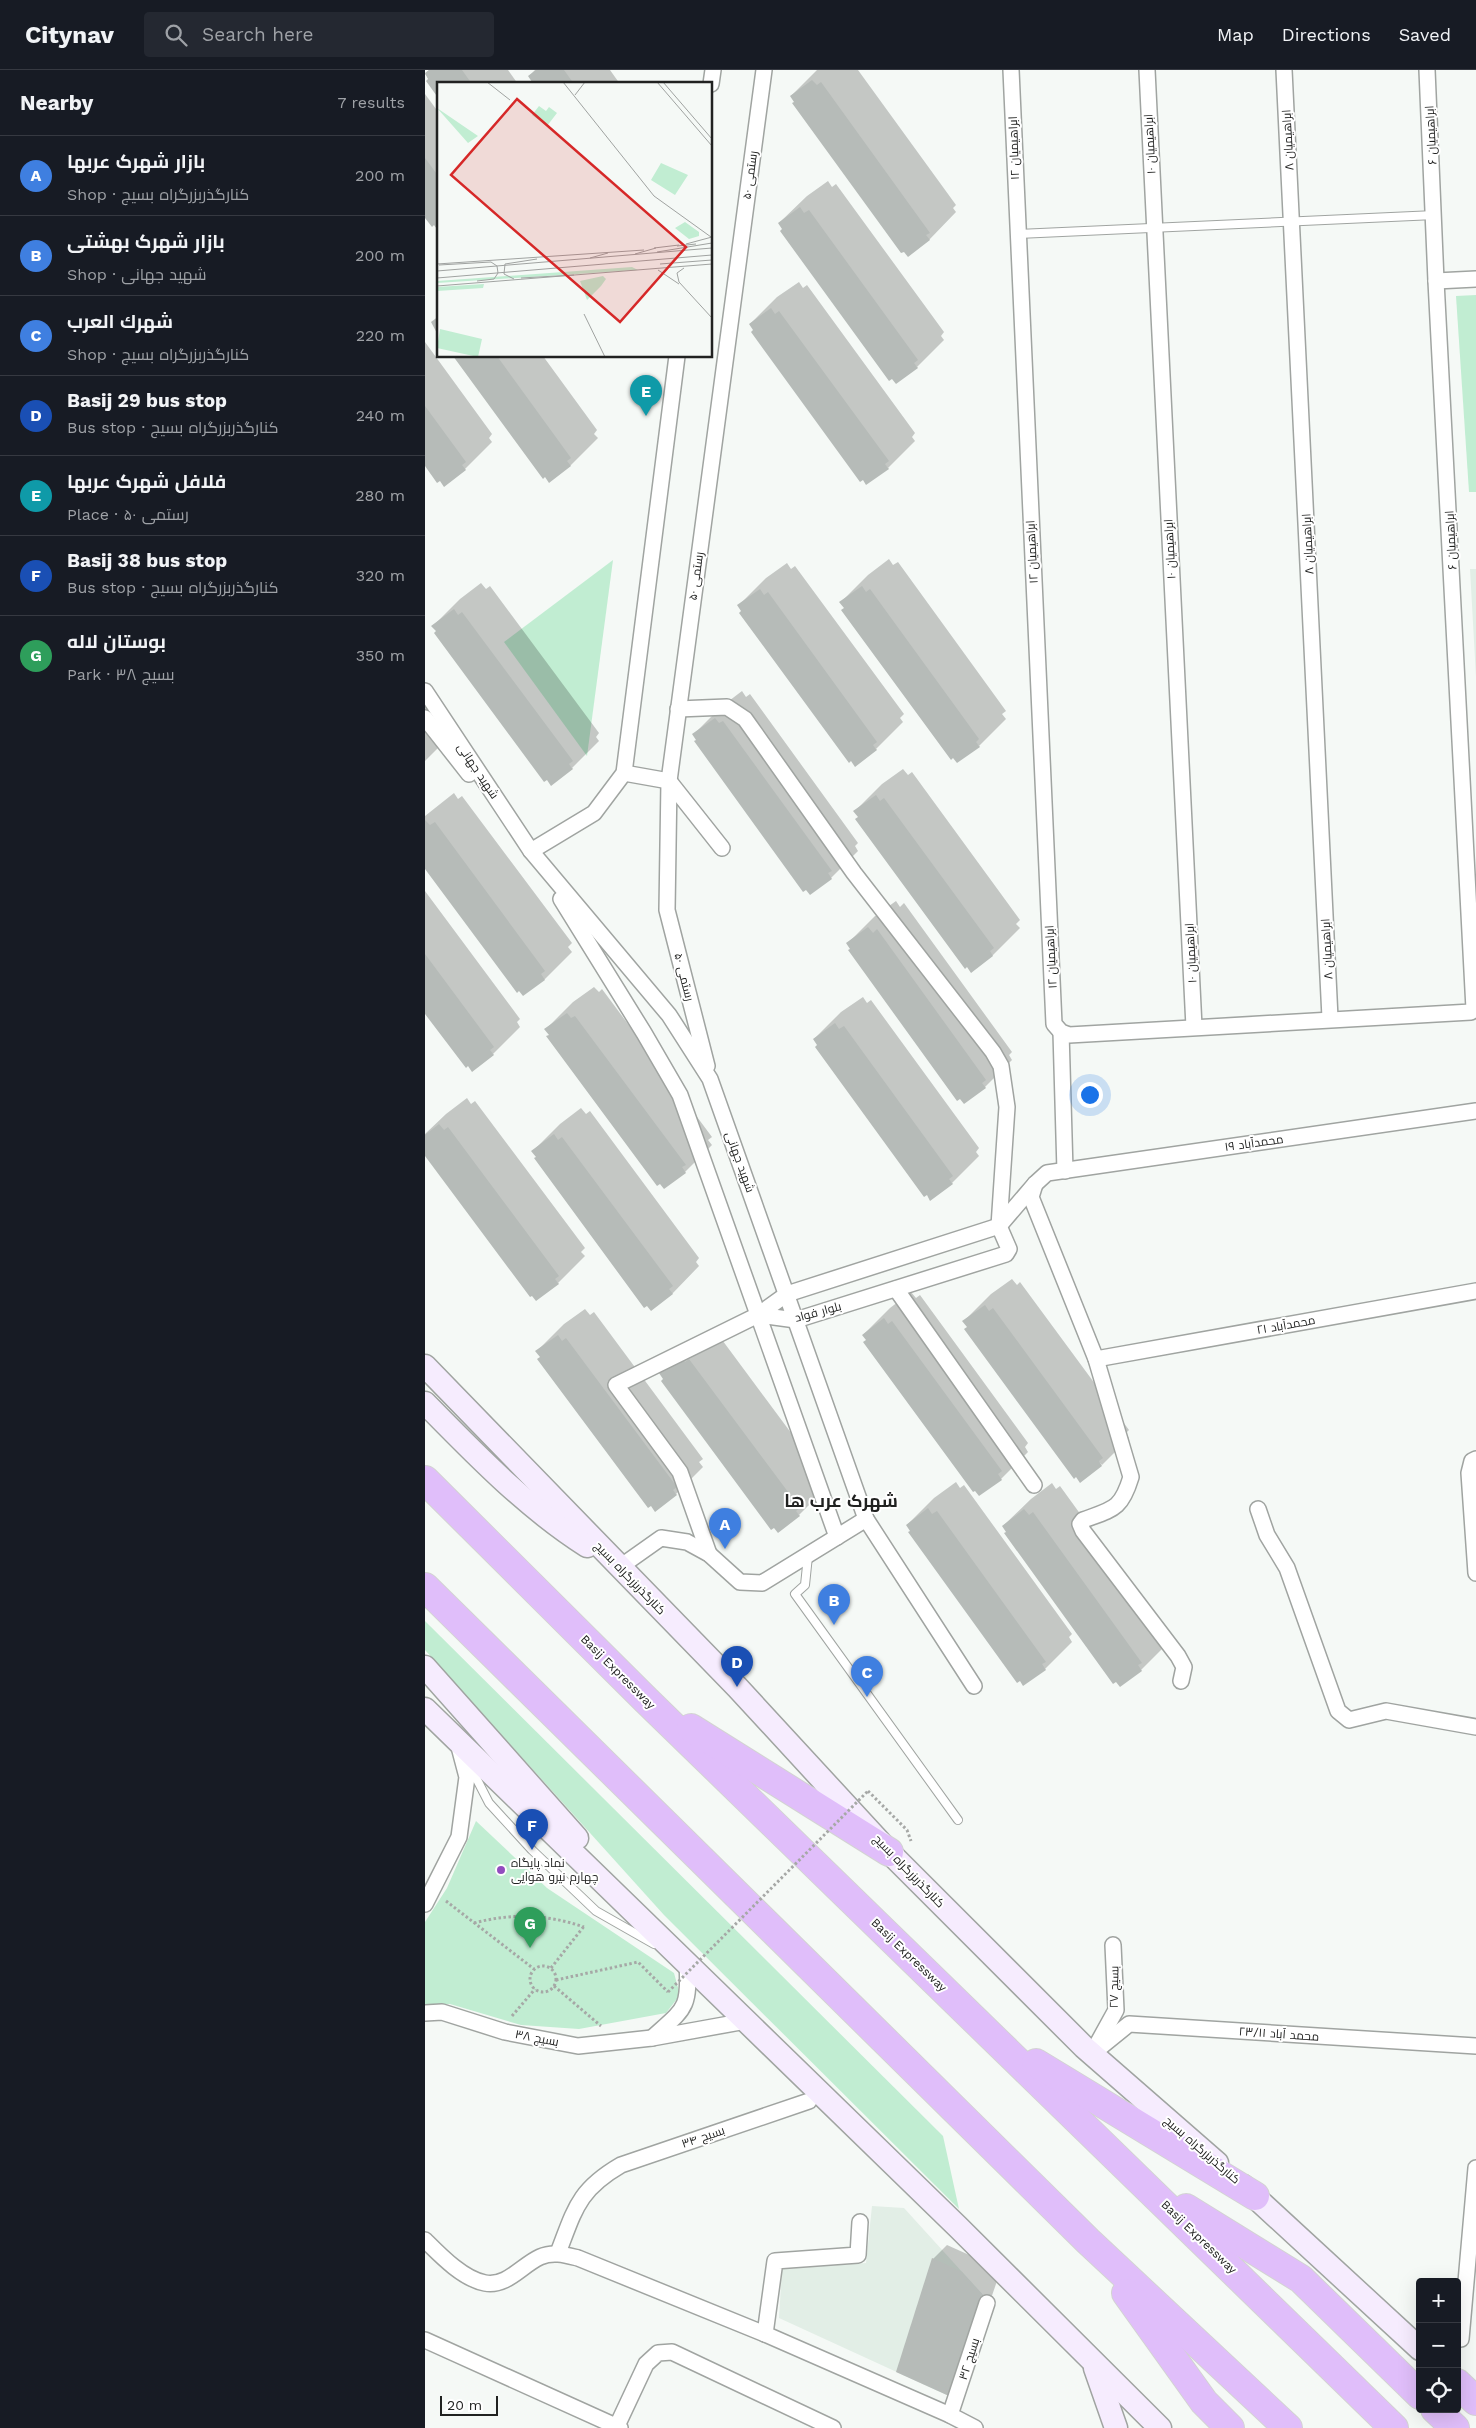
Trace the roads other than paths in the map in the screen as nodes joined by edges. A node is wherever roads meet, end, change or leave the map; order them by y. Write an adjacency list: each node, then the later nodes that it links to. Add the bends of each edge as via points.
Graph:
1 (764, 70): 14 (street, رستمی ۵۰)
2 (1011, 70): 9 (street, ابراهیمیان ۱۲)
3 (1147, 70): 8 (street, ابراهیمیان ۱۰)
4 (1284, 70): 7 (street, ابراهیمیان ۸)
5 (1427, 70): 6 (street, ابراهیمیان ۶)
6 (1435, 215): 7 (lane); 11 (street, ابراهیمیان ۶)
7 (1292, 222): 8 (lane); 21 (street, ابراهیمیان ۸)
8 (1154, 228): 9 (lane); 22 (street, ابراهیمیان ۱۰)
9 (1018, 234): 23 (street, ابراهیمیان ۱۲, via 1054,1024)
10 (1476, 279): 11 (street)
11 (1436, 281): 20 (street, ابراهیمیان ۶)
12 (677, 358): 16 (street)
13 (425, 691): 19 (street, شهید جهانی)
14 (678, 709): 17 (street, رستمی ۵۰); 28 (street, via 727,707 745,719 854,873 993,1052 1001,1066 1007,1107)
15 (425, 718): 19 (street, شهید جهانی)
16 (624, 773): 17 (street); 19 (street, via 594,814)
17 (669, 781): 18 (street); 24 (street, رستمی ۵۰, via 667,910)
18 (722, 848)
19 (531, 851): 24 (street, شهید جهانی, via 669,1016); 32 (street, شهید جهانی, via 680,1095)
20 (1474, 960): 21 (street, ابراهیمیان ۶, via 1474,1009 1471,1012)
21 (1330, 1018): 22 (street)
22 (1194, 1027): 23 (street, via 1069,1035)
23 (1061, 1032): 26 (street, ابراهیمیان ۱۲)
24 (710, 1080): 31 (street, شهید جهانی)
25 (1476, 1111): 26 (street, محمدآباد ۱۹)
26 (1065, 1171): 27 (street, محمدآباد ۱۹, via 1047,1173)
27 (1035, 1184): 28 (street, محمدآباد ۱۹); 34 (street, via 1031,1196)
28 (999, 1226): 29 (street, بلوار فواد, via 1009,1252); 31 (street, بلوار فواد)
29 (897, 1289): 33 (street, بلوار فواد); 39 (street)
30 (1476, 1291): 34 (street, محمدآباد ۲۱)
31 (787, 1294): 32 (street, بلوار فواد); 33 (street, شهید جهانی)
32 (758, 1315): 33 (street, بلوار فواد); 42 (street, شهید جهانی); 43 (street, via 616,1385 680,1472)
33 (796, 1320): 41 (street, شهید جهانی)
34 (1096, 1359): 49 (street, via 1131,1477 1116,1508 1080,1524 1178,1656 1184,1668)
35 (425, 1366): 45 (main road, کنارگذربزرگراه بسیج)
36 (425, 1403): 45 (main road, via 506,1484 559,1528)
37 (1474, 1460): 46 (street, via 1469,1473)
38 (425, 1480): 51 (highway, Basij Expressway)
39 (1034, 1485)
40 (1258, 1509): 53 (street, via 1267,1535 1287,1568 1344,1718 1349,1720 1386,1711)
41 (866, 1519): 42 (street); 50 (street, شهید جهانی)
42 (837, 1537): 44 (street)
43 (709, 1554): 44 (street, via 740,1582 762,1583); 45 (street, via 687,1542 661,1538)
44 (808, 1556): 55 (lane, via 805,1585 795,1594)
45 (620, 1567): 56 (main road, کنارگذربزرگراه بسیج)
46 (1476, 1573)
47 (425, 1587): 73 (highway)
48 (425, 1667): 59 (main road)
49 (1181, 1681)
50 (974, 1686)
51 (647, 1700): 56 (highway); 63 (highway, Basij Expressway)
52 (425, 1709): 54 (main road)
53 (1476, 1727)
54 (458, 1742): 57 (street, via 467,1778 459,1837); 59 (main road); 59 (lane, via 489,1803 532,1850 596,1910)
55 (958, 1820)
56 (889, 1852): 65 (main road, کنارگذربزرگراه بسیج)
57 (429, 1898)
58 (1113, 1945): 65 (street, بسیج ۲۷, via 1116,2010)
59 (687, 1963): 61 (main road); 62 (street, via 689,1994 680,2012)
60 (425, 2013): 62 (street, بسیج ۳۸, via 442,2012 505,2032 578,2046)
61 (746, 2021): 62 (street, بسیج ۳۸); 80 (main road)
62 (652, 2038)
63 (995, 2038): 68 (highway, Basij Expressway); 69 (highway)
64 (1476, 2046): 65 (street, محمد آباد ۲۳/۱۱, via 1129,2024)
65 (1092, 2054): 69 (main road, کنارگذربزرگراه بسیج)
66 (809, 2101): 74 (street, بسیج ۳۴, via 621,2165 599,2178 577,2204)
67 (1476, 2168): 70 (street)
68 (1143, 2182): 84 (highway, via 1301,2279); 95 (highway, Basij Expressway)
69 (1255, 2196): 79 (main road, کنارگذربزرگراه بسیج)
70 (1475, 2197): 77 (street)
71 (860, 2222): 76 (street, via 858,2255 775,2261)
72 (425, 2240): 74 (street, via 467,2275 485,2283 500,2282 541,2257)
73 (1088, 2241): 93 (highway, via 1204,2402); 94 (highway)
74 (558, 2253): 76 (street, via 578,2258)
75 (987, 2303): 87 (street, بسیج ۳۲)
76 (765, 2334): 87 (street)
77 (1461, 2339)
78 (425, 2340): 88 (street)
79 (1416, 2345)
80 (1094, 2364): 91 (main road); 92 (main road)
81 (1461, 2379): 83 (main road)
82 (1461, 2387): 85 (highway)
83 (1476, 2389)
84 (1416, 2391)
85 (1476, 2400)
86 (1439, 2413): 96 (highway)
87 (950, 2415): 90 (street)
88 (618, 2428): 89 (street, via 646,2364 658,2353 672,2352)
89 (833, 2428)
90 (975, 2428)
91 (1116, 2428)
92 (1160, 2428)
93 (1230, 2428)
94 (1288, 2428)
95 (1394, 2428)
96 (1455, 2428)

